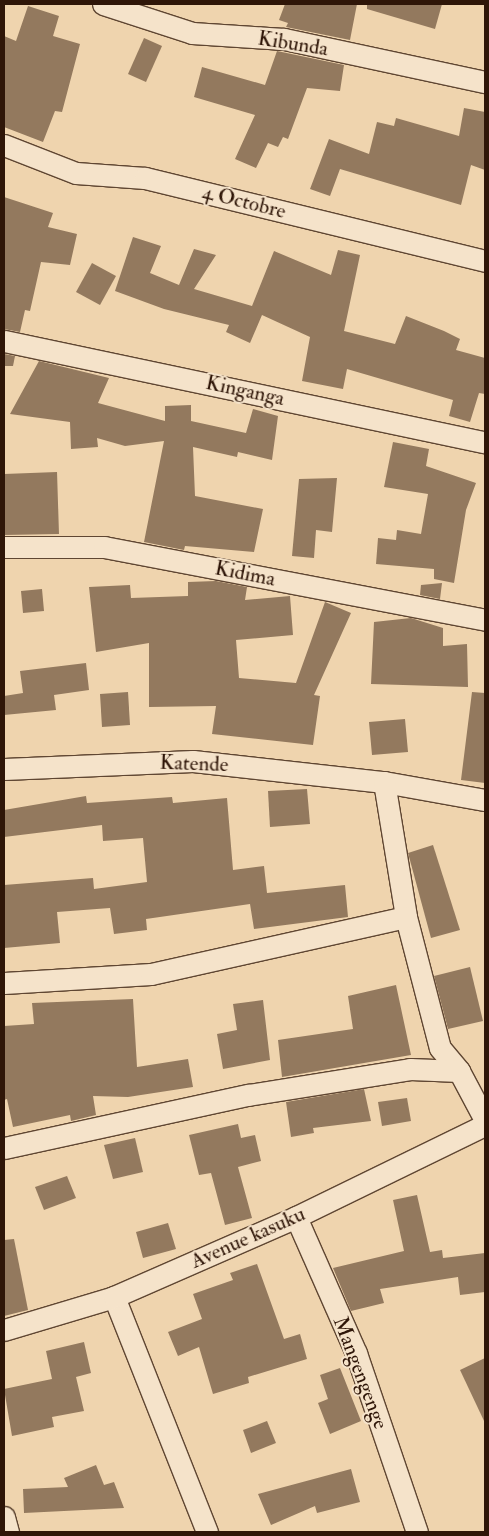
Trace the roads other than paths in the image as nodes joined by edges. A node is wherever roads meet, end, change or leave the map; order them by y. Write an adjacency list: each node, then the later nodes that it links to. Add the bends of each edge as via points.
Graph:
1 (103, 4): 2 (street, Kibunda, via 192,33 284,39)
2 (485, 82)
3 (4, 144): 4 (street, 4 Octobre, via 76,173 145,178)
4 (485, 261)
5 (4, 341): 6 (street, Kinganga)
6 (485, 442)
7 (4, 547): 8 (street, Kidima, via 104,547)
8 (485, 620)
9 (4, 769): 10 (street, Katende, via 193,761)
10 (384, 782): 11 (street, Katende); 12 (street)
11 (485, 800)
12 (406, 917): 13 (street, via 151,974); 14 (street, via 440,1048)
13 (4, 983)
14 (459, 1071): 15 (street); 17 (street, via 410,1069 248,1095)
15 (485, 1120)
16 (485, 1126): 18 (street, Avenue kasuku)
17 (4, 1148)
18 (296, 1217): 19 (street, Avenue kasuku); 24 (street, Mangengenge, via 356,1353)
19 (114, 1297): 20 (street, Avenue kasuku); 23 (street)
20 (4, 1330)
21 (4, 1517): 22 (street)
22 (8, 1532)
23 (207, 1532)
24 (417, 1532)

